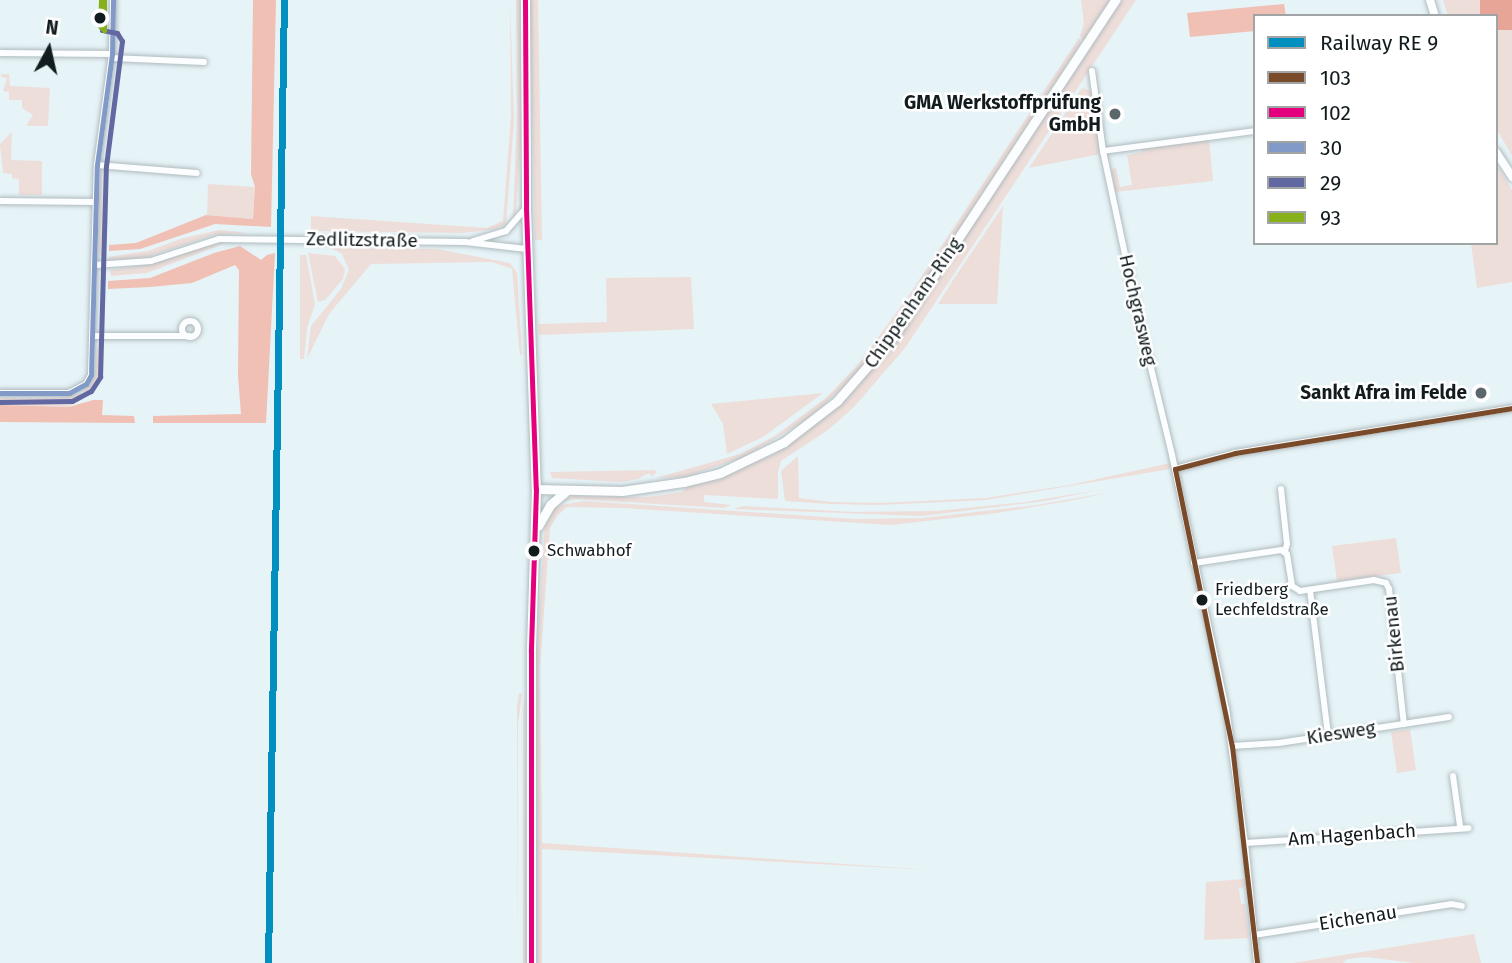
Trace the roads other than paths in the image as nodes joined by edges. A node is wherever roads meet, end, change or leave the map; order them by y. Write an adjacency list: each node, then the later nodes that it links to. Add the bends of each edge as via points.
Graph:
1 (113, 0): 5 (street)
2 (525, 0): 16 (main road)
3 (1115, 0): 27 (main road, Chippenham-Ring, via 892,337 837,401 784,442 720,473 650,488)
4 (0, 53): 5 (street)
5 (112, 56): 6 (street); 11 (street)
6 (204, 62)
7 (1091, 71): 9 (street, Hochgrasweg)
8 (1253, 131): 9 (street)
9 (1103, 151): 24 (street, Hochgrasweg)
10 (1498, 155): 13 (main road)
11 (97, 164): 12 (street); 15 (street)
12 (197, 173)
13 (1512, 177)
14 (0, 201): 15 (street)
15 (95, 202): 19 (street)
16 (526, 208): 17 (street, Zedlitzstraße, via 499,235); 18 (main road)
17 (465, 242): 18 (street, Zedlitzstraße); 19 (street, Zedlitzstraße, via 219,239 151,261)
18 (527, 248): 25 (main road)
19 (95, 265): 20 (street)
20 (93, 336): 21 (street); 22 (street, via 93,364 86,384 78,390)
21 (189, 337)
22 (0, 393)
23 (1512, 408): 24 (street, via 1235,453)
24 (1175, 469): 30 (street, Hochgrasweg)
25 (536, 489): 27 (main road, Chippenham-Ring); 28 (main road)
26 (1281, 489): 29 (street)
27 (567, 490): 28 (main road, via 550,505)
28 (535, 530): 42 (main road)
29 (1285, 551): 30 (street); 31 (street, via 1292,586)
30 (1194, 563): 35 (street, Hochgrasweg)
31 (1310, 590): 33 (street, Birkenau, via 1381,580 1388,586); 34 (street)
32 (1449, 717): 33 (street, Kiesweg)
33 (1404, 724): 34 (street, Kiesweg)
34 (1328, 735): 35 (street, Kiesweg)
35 (1232, 746): 39 (street, Hochgrasweg)
36 (1454, 776): 37 (street)
37 (1460, 827): 38 (street, Am Hagenbach); 39 (street, Am Hagenbach)
38 (1468, 828)
39 (1245, 843): 41 (street, Hochgrasweg)
40 (1462, 906): 41 (street, Eichenau)
41 (1254, 935): 43 (street, Hochgrasweg)
42 (531, 963)
43 (1257, 963)

